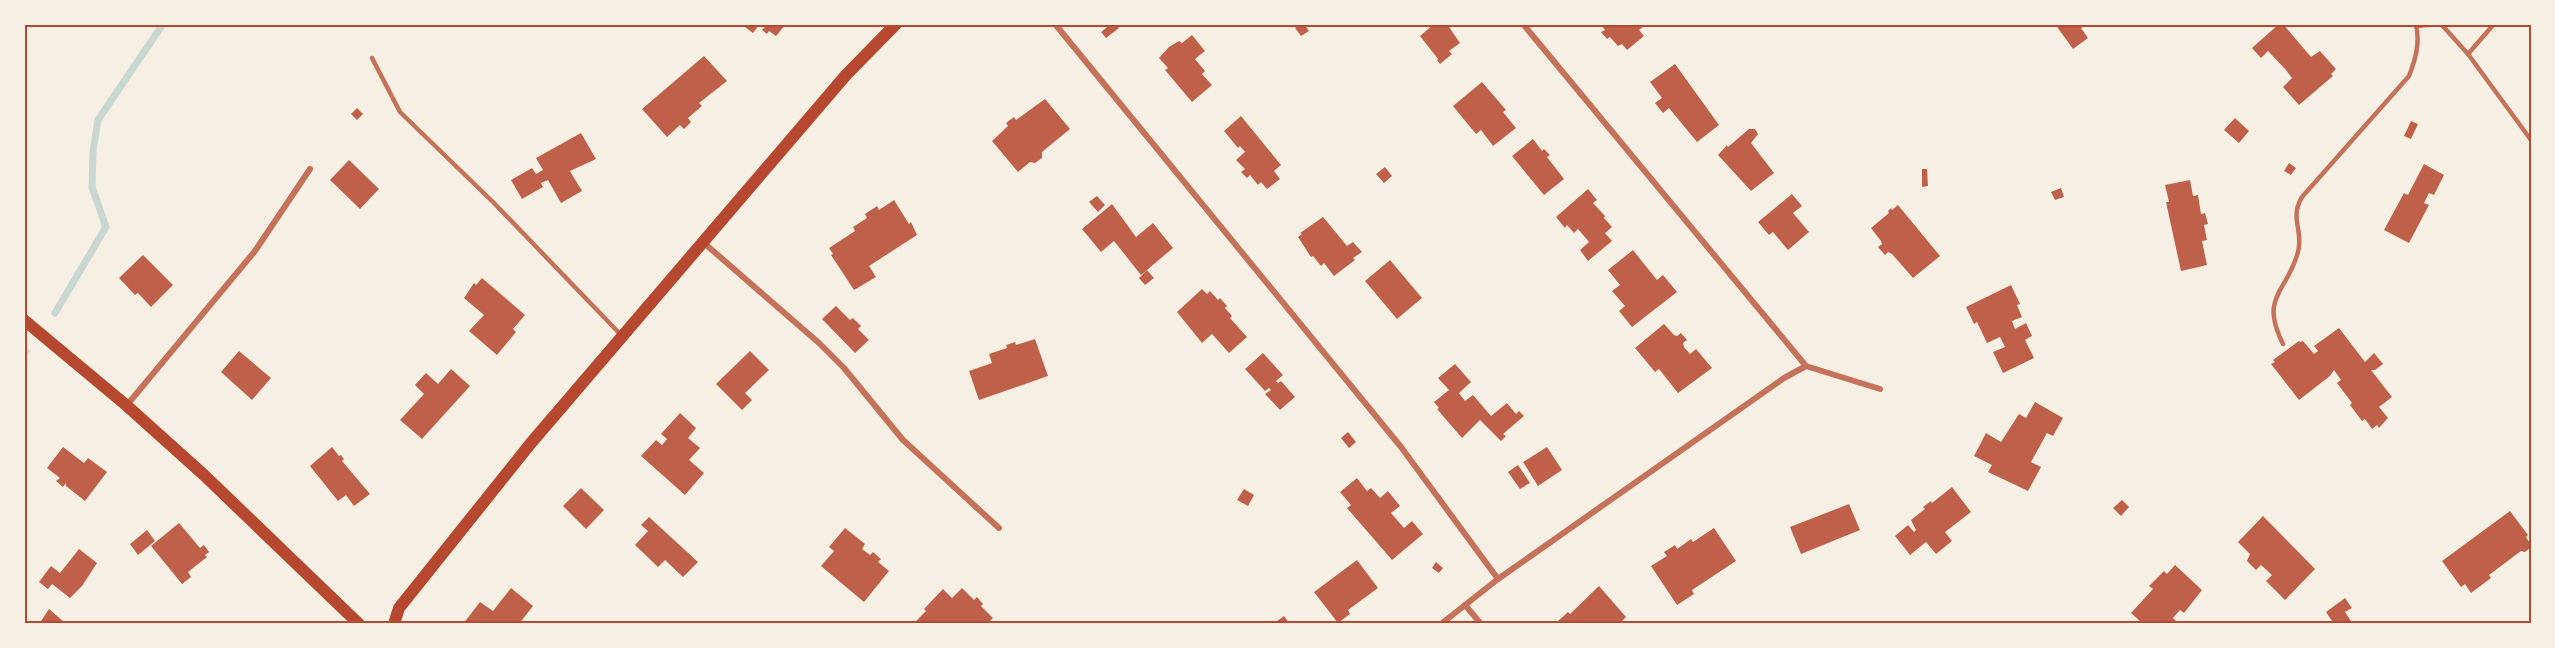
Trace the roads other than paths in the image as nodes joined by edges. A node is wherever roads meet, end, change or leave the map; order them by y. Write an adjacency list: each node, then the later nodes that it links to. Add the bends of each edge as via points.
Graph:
1 (896, 24): 10 (main road, via 846,75)
2 (1055, 24): 18 (street, via 1401,447)
3 (1523, 24): 14 (street)
4 (2494, 24): 6 (lane)
5 (2416, 25): 6 (lane, via 2441,24); 13 (lane, via 2419,37 2409,76 2295,208 2298,253 2272,312)
6 (2468, 54): 8 (lane)
7 (372, 58): 12 (lane, via 400,112)
8 (2531, 140)
9 (310, 169): 16 (street, via 255,251)
10 (704, 243): 12 (main road); 17 (street, via 827,351 903,440)
11 (24, 320): 16 (main road)
12 (622, 336): 21 (main road, via 399,608)
13 (2283, 344)
14 (1806, 366): 15 (street); 18 (street)
15 (1880, 389)
16 (126, 405): 20 (main road)
17 (999, 528)
18 (1498, 579): 19 (street)
19 (1465, 605): 22 (street); 23 (street)
20 (359, 624)
21 (394, 624)
22 (1441, 624)
23 (1481, 624)

